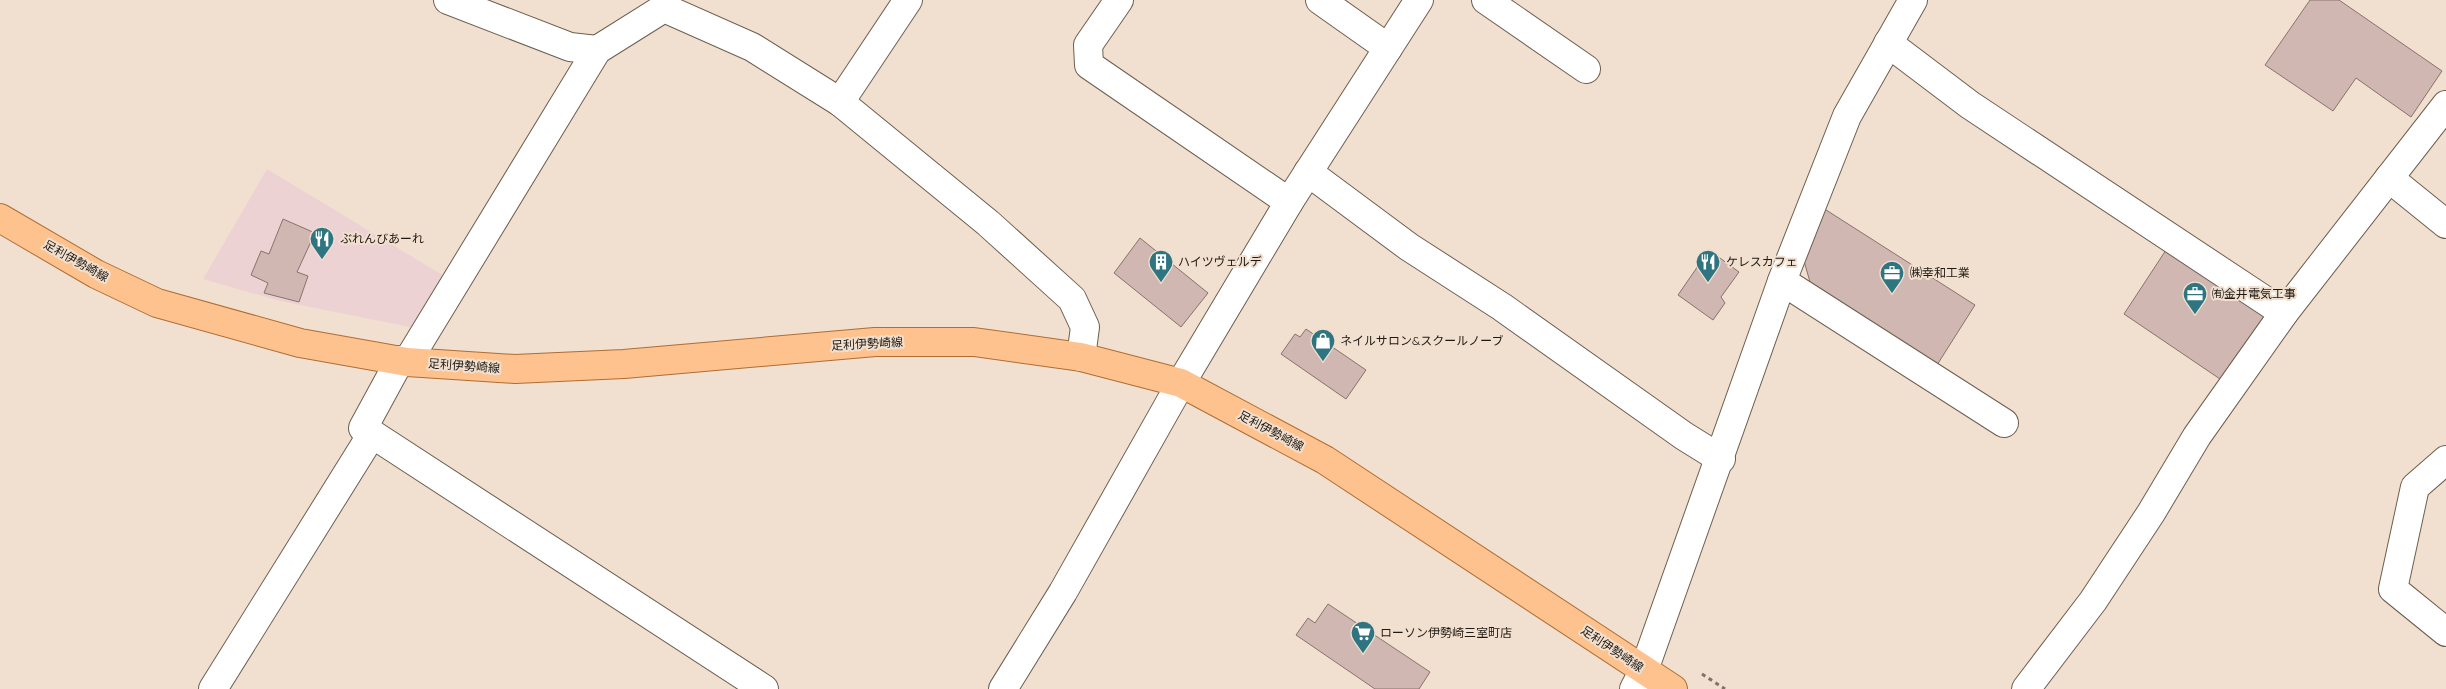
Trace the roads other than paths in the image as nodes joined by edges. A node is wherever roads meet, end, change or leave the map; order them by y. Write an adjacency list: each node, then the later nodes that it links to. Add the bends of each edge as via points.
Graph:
1 (448, 0): 10 (street, via 570,47)
2 (908, 0): 12 (street)
3 (1118, 0): 16 (street, via 1088,45 1090,65)
4 (1320, 0): 9 (street)
5 (1420, 0): 9 (street)
6 (1486, 0): 11 (street)
7 (1913, 0): 8 (street)
8 (1888, 44): 19 (street, via 1846,116); 20 (street, via 1970,105)
9 (1388, 48): 14 (street)
10 (598, 50): 12 (street, via 664,8 752,47); 22 (street)
11 (1586, 70)
12 (840, 102): 21 (street, via 988,223 1072,299 1085,327)
13 (2446, 105): 15 (street)
14 (1308, 172): 16 (street); 26 (street, via 1409,247)
15 (2389, 178): 18 (street); 20 (street)
16 (1289, 202): 23 (street)
17 (0, 218): 22 (main road, 足利伊勢崎線, via 96,274 157,302 300,343)
18 (2446, 224)
19 (1782, 281): 24 (street); 26 (street)
20 (2284, 313): 34 (street, via 2197,436 2094,601)
21 (1081, 356): 22 (main road, 足利伊勢崎線, via 974,342 875,342 624,364 515,369); 23 (main road, 足利伊勢崎線)
22 (404, 361): 25 (street, via 363,428)
23 (1181, 383): 29 (main road, 足利伊勢崎線, via 1325,460); 32 (street, via 1063,592)
24 (2004, 423)
25 (372, 434): 30 (street); 31 (street)
26 (1721, 459): 29 (street)
27 (2446, 460): 28 (street, via 2415,487 2393,589)
28 (2446, 632)
29 (1639, 680): 33 (main road, 足利伊勢崎線)
30 (213, 689)
31 (764, 689)
32 (1003, 689)
33 (1673, 689)
34 (2026, 689)

